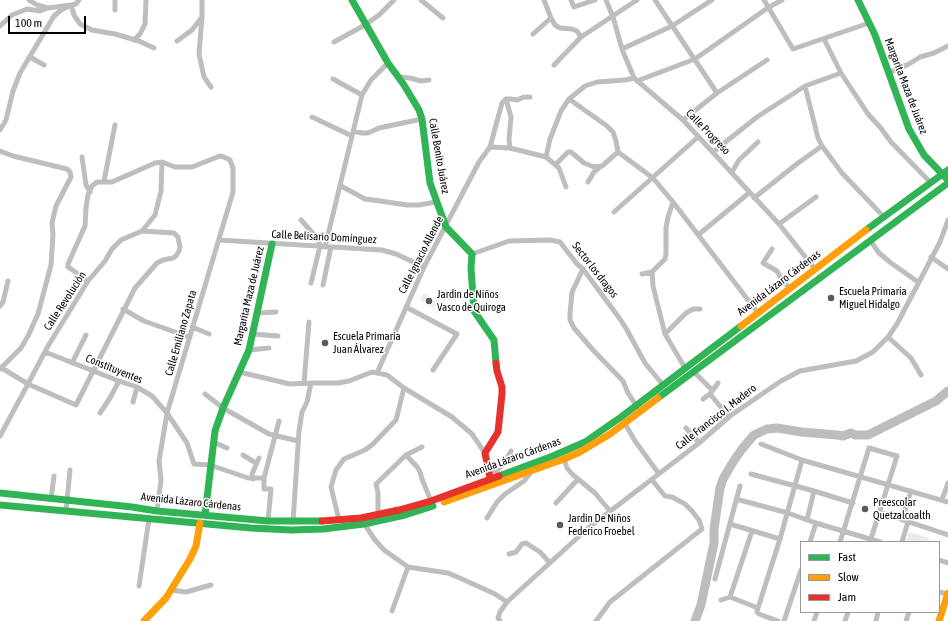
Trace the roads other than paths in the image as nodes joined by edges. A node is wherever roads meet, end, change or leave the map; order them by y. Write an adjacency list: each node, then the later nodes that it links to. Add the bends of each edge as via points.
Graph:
1 (29, 0): 21 (street)
2 (79, 0): 19 (street)
3 (115, 0): 22 (street)
4 (146, 0): 34 (street, via 145,24)
5 (202, 0): 23 (street)
6 (352, 0): 28 (main road, Calle Benito Juárez)
7 (394, 0): 28 (street)
8 (421, 0): 25 (street)
9 (544, 0): 26 (street)
10 (571, 0): 11 (street, via 574,7)
11 (595, 0)
12 (606, 0): 24 (street, Calle Progreso)
13 (637, 0): 24 (street)
14 (654, 0): 30 (street)
15 (712, 0): 30 (street)
16 (764, 0): 20 (street)
17 (782, 0): 20 (street)
18 (858, 0): 27 (main road, Margarita Maza de Juárez)
19 (71, 5): 21 (street); 34 (street, via 80,24 92,30); 40 (street, via 54,16)
20 (770, 7): 33 (street, via 794,49); 41 (street)
21 (48, 8): 29 (street, via 40,11 27,10 12,15)
22 (115, 10)
23 (202, 17): 35 (street, via 192,30); 53 (street, via 199,54 204,77)
24 (613, 17): 32 (street); 39 (street, Calle Progreso)
25 (443, 18)
26 (551, 18): 31 (street); 32 (street, via 560,28 577,31)
27 (869, 23): 33 (street); 46 (main road, Margarita Maza de Juárez)
28 (365, 25): 36 (street); 43 (main road, Calle Benito Juárez)
29 (0, 26)
30 (672, 26): 39 (street); 41 (street)
31 (532, 34)
32 (581, 38): 45 (street)
33 (824, 39): 47 (street)
34 (134, 40): 38 (street)
35 (177, 41)
36 (334, 42)
37 (948, 46): 46 (street)
38 (154, 48)
39 (622, 49): 51 (street, Calle Progreso)
40 (30, 57): 44 (street); 63 (street, via 20,73 6,120)
41 (695, 59): 51 (street); 54 (street)
42 (768, 60): 54 (street)
43 (388, 63): 48 (main road, Calle Benito Juárez); 55 (street, via 371,80)
44 (44, 65)
45 (554, 65)
46 (889, 72): 79 (main road, Margarita Maza de Juárez, via 908,130 924,155)
47 (841, 73): 52 (street); 83 (street, via 868,114)
48 (398, 76): 50 (street, via 421,81); 60 (main road, Calle Benito Juárez, via 416,104)
49 (333, 79): 55 (street)
50 (429, 80)
51 (636, 80): 57 (street, via 597,82 585,86); 61 (street, Calle Progreso)
52 (805, 86): 67 (street); 72 (street, via 757,117)
53 (211, 87)
54 (717, 94): 61 (street)
55 (362, 95): 64 (street)
56 (530, 97): 58 (street)
57 (569, 99): 71 (street, via 610,129); 74 (street, via 561,111)
58 (504, 101): 68 (street, Calle Ignacio Allende); 69 (street, via 511,117)
59 (312, 117): 64 (street)
60 (422, 119): 64 (street, via 379,128 368,133); 91 (main road, Calle Benito Juárez, via 430,183)
61 (683, 120): 65 (street, Calle Progreso)
62 (115, 125): 81 (street)
63 (0, 130)
64 (353, 133): 85 (street)
65 (698, 137): 72 (street, Calle Progreso); 80 (street)
66 (758, 142): 78 (street, via 739,160)
67 (822, 146): 90 (street); 94 (street, via 842,173)
68 (490, 147): 69 (street); 98 (street, Calle Ignacio Allende, via 479,162)
69 (510, 148): 74 (street)
70 (0, 151): 141 (street, via 67,169 71,177 56,206 52,224 51,265 38,314 21,348)
71 (618, 152): 77 (street); 80 (street)
72 (712, 152): 78 (street, Calle Progreso)
73 (82, 157): 87 (street, via 86,185)
74 (546, 157): 76 (street)
75 (162, 162): 81 (street, via 112,182); 99 (street, via 161,191 155,215); 101 (street, Calle Emiliano Zapata, via 175,167 192,168 220,156 232,162 233,192)
76 (556, 164): 77 (street, via 571,152 584,163 594,167); 86 (street)
77 (602, 166): 82 (street, via 594,172)
78 (732, 172): 88 (street, Calle Progreso)
79 (946, 175): 83 (main road, Avenida Lázaro Cárdenas)
80 (653, 178): 92 (street); 93 (street)
81 (104, 181): 87 (street, via 92,186)
82 (588, 182)
83 (931, 183): 94 (main road, Avenida Lázaro Cárdenas)
84 (948, 183): 102 (main road, Avenida Lázaro Cárdenas)
85 (341, 186): 91 (street, via 365,199 413,205); 104 (street)
86 (566, 187)
87 (90, 192): 116 (street, via 85,226 68,267)
88 (749, 193): 90 (street, Calle Progreso); 100 (street)
89 (816, 197): 97 (street)
90 (754, 198): 97 (street, Calle Progreso)
91 (436, 202): 98 (main road, Calle Benito Juárez)
92 (673, 202): 100 (street); 113 (street, via 666,228 666,254)
93 (614, 212)
94 (884, 217): 111 (main road, Avenida Lázaro Cárdenas)
95 (301, 220): 104 (street)
96 (948, 220): 108 (street, Calle Francisco I. Madero)
97 (780, 224): 111 (street, Calle Progreso)
98 (446, 227): 107 (main road, Calle Benito Juárez); 109 (street, Calle Ignacio Allende)
99 (142, 231): 116 (street, Calle Revolución, via 121,240); 123 (street, Calle Revolución, via 174,233 180,244 179,251 174,258 157,263 135,288)
100 (698, 235): 127 (street)
101 (219, 240): 103 (street, Calle Belisario Domínguez); 129 (street, Calle Emiliano Zapata)
102 (870, 240): 117 (street, via 879,253); 146 (main road, Avenida Lázaro Cárdenas)
103 (272, 244): 104 (street, Calle Belisario Domínguez); 126 (main road, Margarita Maza de Juárez)
104 (323, 246): 105 (street, Calle Belisario Domínguez); 118 (street)
105 (331, 247): 109 (street, Calle Belisario Domínguez, via 382,250); 119 (street)
106 (772, 249): 120 (street, via 763,263 777,271)
107 (472, 254): 110 (street, Sector los dragos, via 509,241 550,240 560,242); 179 (main road, via 474,311 494,340 497,371 502,387 498,432)
108 (931, 257): 112 (street); 117 (street, Calle Francisco I. Madero)
109 (424, 267): 122 (street, Calle Ignacio Allende)
110 (583, 269): 154 (street, Sector los dragos, via 627,330 644,363); 161 (street, via 572,292 570,320 593,350 623,380)
111 (815, 269): 120 (main road, Avenida Lázaro Cárdenas)
112 (948, 269)
113 (652, 272): 114 (street); 132 (street)
114 (642, 274)
115 (8, 281): 121 (street)
116 (88, 281): 139 (street, Calle Revolución)
117 (918, 282): 136 (street, Calle Francisco I. Madero)
118 (311, 283)
119 (323, 286)
120 (790, 289): 127 (main road, Avenida Lázaro Cárdenas)
121 (0, 306)
122 (406, 307): 143 (street, Calle Ignacio Allende, via 457,334); 147 (street, Calle Ignacio Allende)
123 (123, 309): 135 (street, via 151,324); 144 (street)
124 (700, 309): 132 (street, via 686,313)
125 (276, 312): 126 (street)
126 (257, 313): 131 (main road, Margarita Maza de Juárez)
127 (758, 313): 142 (main road, Avenida Lázaro Cárdenas)
128 (309, 322): 150 (street)
129 (192, 327): 130 (street); 135 (street, Calle Emiliano Zapata)
130 (209, 334)
131 (252, 334): 134 (street); 138 (main road, Margarita Maza de Juárez)
132 (664, 334): 142 (street)
133 (86, 335): 140 (street)
134 (278, 336)
135 (189, 337): 165 (street, Calle Emiliano Zapata)
136 (888, 337): 148 (street, via 911,358); 166 (street, Calle Francisco I. Madero, via 873,352 856,361 800,371)
137 (269, 348): 138 (street)
138 (249, 350): 145 (main road, Margarita Maza de Juárez)
139 (45, 352): 140 (street, Constituyentes); 153 (street, Calle Revolución)
140 (72, 363): 144 (street, Constituyentes)
141 (0, 368): 153 (street)
142 (686, 368): 154 (main road, Avenida Lázaro Cárdenas)
143 (433, 370)
144 (93, 371): 149 (street, Constituyentes); 153 (street, via 76,404)
145 (239, 372): 150 (street, via 290,384); 162 (main road, Margarita Maza de Juárez)
146 (694, 372): 157 (street); 163 (main road, Avenida Lázaro Cárdenas)
147 (377, 373): 151 (street, via 372,372 338,383); 156 (street, via 387,376)
148 (921, 375)
149 (118, 382): 155 (street, Constituyentes); 164 (street)
150 (304, 383): 151 (street)
151 (311, 383): 172 (street, via 302,412)
152 (718, 383): 157 (street)
153 (28, 384): 170 (street, Calle Revolución)
154 (664, 385): 161 (main road, Avenida Lázaro Cárdenas)
155 (137, 387): 160 (street); 165 (street, Constituyentes, via 152,396)
156 (404, 388): 179 (street, via 452,417 472,434); 220 (street, via 396,420 373,444 344,459 336,470 331,488)
157 (711, 392): 159 (street); 166 (street)
158 (205, 394): 162 (street)
159 (703, 399)
160 (133, 402)
161 (635, 406): 163 (street); 167 (main road, Avenida Lázaro Cárdenas)
162 (223, 408): 171 (street); 173 (main road, Margarita Maza de Juárez)
163 (642, 411): 167 (main road, Avenida Lázaro Cárdenas)
164 (100, 413)
165 (167, 413): 184 (street, Constituyentes, via 187,443 192,463); 212 (street, Calle Emiliano Zapata, via 159,461 161,480)
166 (729, 417): 174 (street, Calle Francisco I. Madero)
167 (623, 420): 182 (main road, Avenida Lázaro Cárdenas, via 580,452); 187 (street); 192 (main road, Avenida Lázaro Cárdenas, via 585,442 553,456)
168 (279, 421): 171 (street)
169 (686, 428): 174 (street)
170 (0, 436)
171 (276, 436): 172 (street); 191 (street)
172 (298, 441): 225 (street)
173 (213, 442): 177 (street); 184 (main road, Margarita Maza de Juárez)
174 (699, 443): 187 (street, Calle Francisco I. Madero)
175 (761, 444): 183 (street)
176 (422, 446): 181 (street)
177 (227, 448)
178 (511, 451): 192 (street)
179 (485, 453): 192 (main road)
180 (243, 455): 193 (street, via 258,461 252,474)
181 (406, 456): 206 (street, via 418,468); 217 (street, via 376,484)
182 (564, 459): 185 (main road, Avenida Lázaro Cárdenas); 194 (street, via 567,468)
183 (802, 460): 190 (street); 199 (street)
184 (210, 465): 193 (street); 216 (main road, Margarita Maza de Juárez)
185 (534, 469): 218 (street, via 524,481 497,502); 224 (main road, Avenida Lázaro Cárdenas, via 412,513)
186 (70, 470): 205 (street)
187 (660, 474): 195 (street, Calle Francisco I. Madero)
188 (751, 474): 199 (street)
189 (54, 476): 203 (street)
190 (859, 477): 197 (street); 197 (street, via 869,448 897,456); 209 (street)
191 (264, 478): 193 (street); 223 (street, via 264,489 271,490)
192 (490, 478): 206 (main road, Avenida Lázaro Cárdenas)
193 (253, 479)
194 (578, 479): 208 (street); 213 (street, via 595,493)
195 (652, 480): 213 (street, Calle Francisco I. Madero); 255 (street, via 665,496 685,504 699,520 702,529 610,602)
196 (948, 483): 207 (street)
197 (888, 484): 201 (street); 214 (street)
198 (740, 486): 204 (street)
199 (795, 486): 200 (street); 215 (street)
200 (814, 490): 209 (street); 221 (street)
201 (911, 491): 207 (street); 222 (street)
202 (0, 493): 203 (main road, Avenida Lázaro Cárdenas)
203 (51, 499): 205 (main road, Avenida Lázaro Cárdenas)
204 (736, 499): 215 (street); 229 (street)
205 (67, 501): 211 (street); 212 (main road, Avenida Lázaro Cárdenas)
206 (431, 501): 217 (main road, Avenida Lázaro Cárdenas)
207 (945, 501)
208 (556, 503)
209 (853, 503): 231 (street)
210 (0, 504): 211 (main road, Avenida Lázaro Cárdenas)
211 (66, 511): 219 (main road, Avenida Lázaro Cárdenas)
212 (157, 511): 216 (main road, Avenida Lázaro Cárdenas)
213 (610, 511): 239 (street, Calle Francisco I. Madero)
214 (879, 512): 222 (street); 234 (street)
215 (788, 513): 221 (street); 233 (street)
216 (205, 515): 223 (main road, Avenida Lázaro Cárdenas)
217 (378, 515): 224 (main road, Avenida Lázaro Cárdenas)
218 (487, 518)
219 (149, 519): 227 (main road, Avenida Lázaro Cárdenas); 244 (street)
220 (339, 520): 224 (main road, Avenida Lázaro Cárdenas); 225 (main road, Avenida Lázaro Cárdenas)
221 (807, 520): 228 (street)
222 (902, 520): 226 (street)
223 (268, 521): 225 (main road, Avenida Lázaro Cárdenas)
224 (363, 521): 227 (main road, Avenida Lázaro Cárdenas, via 291,530); 240 (street, via 384,550)
225 (293, 522)
226 (908, 522): 232 (street); 237 (street)
227 (200, 523): 245 (main road, via 196,546)
228 (816, 523): 231 (street); 235 (street)
229 (730, 524): 230 (street); 242 (street)
230 (752, 531): 233 (street); 247 (street)
231 (844, 531): 234 (street); 236 (street)
232 (948, 535)
233 (780, 539): 252 (street)
234 (871, 540)
235 (810, 541)
236 (840, 541)
237 (902, 541)
238 (509, 554): 239 (street, via 516,552 526,543 540,552)
239 (550, 563): 249 (street, Calle Francisco I. Madero)
240 (408, 567): 249 (street, via 448,573); 251 (street)
241 (800, 573): 257 (street)
242 (715, 579)
243 (211, 585): 245 (street, via 186,592)
244 (139, 586)
245 (171, 590): 253 (main road)
246 (948, 594): 250 (main road)
247 (730, 597): 248 (street); 252 (street)
248 (721, 600)
249 (507, 602): 254 (street, Calle Francisco I. Madero, via 500,612)
250 (946, 609): 258 (main road)
251 (392, 610)
252 (758, 610): 256 (street)
253 (144, 621)
254 (500, 621)
255 (596, 621)
256 (778, 621)
257 (784, 621)
258 (939, 621)

